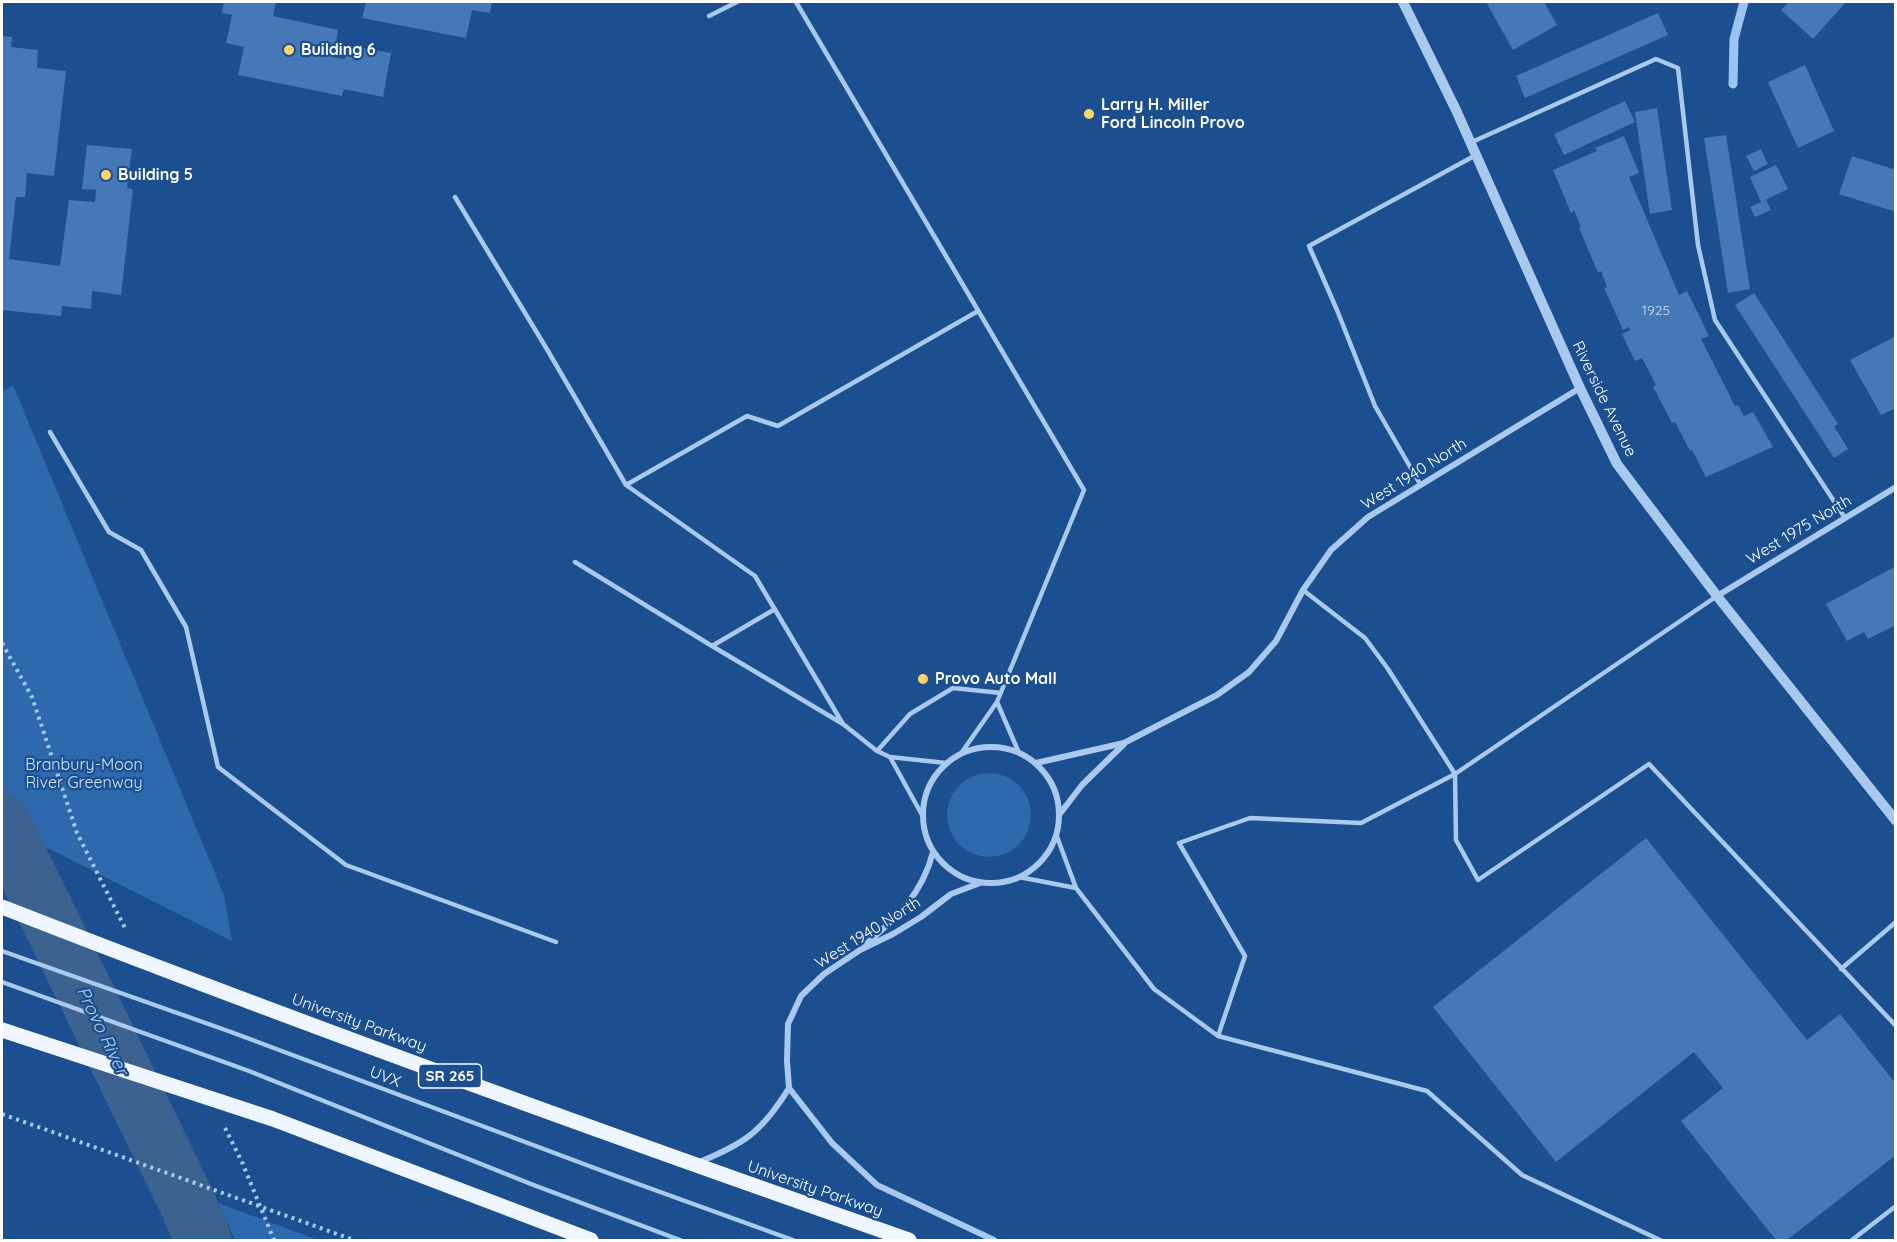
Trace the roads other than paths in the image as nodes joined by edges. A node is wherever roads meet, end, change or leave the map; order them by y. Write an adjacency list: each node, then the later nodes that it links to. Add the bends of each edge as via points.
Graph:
1 (737, 2): 4 (lane)
2 (796, 2): 8 (lane)
3 (1403, 2): 5 (street, Riverside Avenue)
4 (709, 16)
5 (1470, 143): 6 (street, Riverside Avenue); 14 (lane, via 1656,59 1678,68 1698,245 1715,320)
6 (1476, 155): 9 (street, Riverside Avenue); 11 (lane, via 1309,246 1375,406)
7 (455, 197): 12 (lane)
8 (978, 312): 12 (lane, via 778,426 747,416); 20 (lane, via 1084,490)
9 (1580, 388): 11 (street, West 1940 North); 17 (street, Riverside Avenue, via 1617,464)
10 (50, 432): 41 (lane, via 109,532 141,550 186,627 218,767 346,865)
11 (1420, 484): 16 (street, West 1940 North, via 1368,517 1331,550)
12 (626, 485): 18 (lane, via 755,576)
13 (1896, 487): 14 (street, West 1975 North)
14 (1845, 518): 17 (street, West 1975 North)
15 (575, 562): 19 (lane)
16 (1303, 590): 23 (street, West 1940 North, via 1276,641 1249,672 1217,695); 30 (lane, via 1365,638)
17 (1717, 596): 30 (lane); 33 (street, Riverside Avenue)
18 (775, 609): 19 (lane); 22 (lane)
19 (712, 646): 22 (lane)
20 (1001, 693): 21 (lane); 24 (lane, via 953,688 910,714)
21 (997, 702): 25 (lane); 26 (lane)
22 (843, 724): 24 (lane)
23 (1124, 743): 29 (street, West 1940 North); 32 (street, West 1940 North)
24 (877, 751): 27 (lane)
25 (962, 752): 26 (street, via 1001,747); 28 (street)
26 (1019, 753): 29 (street)
27 (890, 757): 28 (lane); 31 (lane)
28 (946, 763): 31 (street, via 933,778)
29 (1036, 763): 32 (street, via 1057,795)
30 (1455, 774): 44 (lane, via 1456,840 1478,880 1649,764); 48 (lane, via 1361,823 1250,818 1179,843 1245,956)
31 (922, 815): 35 (street)
32 (1059, 815): 34 (street)
33 (1896, 822)
34 (1056, 834): 36 (street, via 1035,867); 38 (lane)
35 (933, 852): 37 (street, via 945,866); 42 (street, via 917,891)
36 (1018, 877): 37 (street, via 1000,883); 38 (lane)
37 (980, 883): 42 (street, West 1940 North, via 951,894 902,929)
38 (1076, 888): 48 (lane, via 1154,989)
39 (2, 907): 50 (main road, University Parkway / SR 265, via 208,988)
40 (1896, 922): 44 (lane)
41 (556, 942)
42 (860, 950): 49 (street, West 1940 North, via 824,974 801,996 788,1024)
43 (2, 951): 54 (lane, UVX)
44 (1841, 969): 46 (lane)
45 (2, 982): 53 (lane, via 249,1071)
46 (1896, 1026)
47 (2, 1030): 52 (main road, via 273,1119)
48 (1218, 1035): 57 (lane, via 1427,1091 1522,1175)
49 (789, 1088): 50 (street, via 774,1113 750,1137); 56 (street, via 832,1143 877,1185)
50 (692, 1165): 55 (main road, University Parkway / SR 265)
51 (1896, 1206): 58 (lane)
52 (591, 1240)
53 (680, 1240)
54 (793, 1240)
55 (909, 1240)
56 (994, 1240)
57 (1660, 1240)
58 (1852, 1240)

